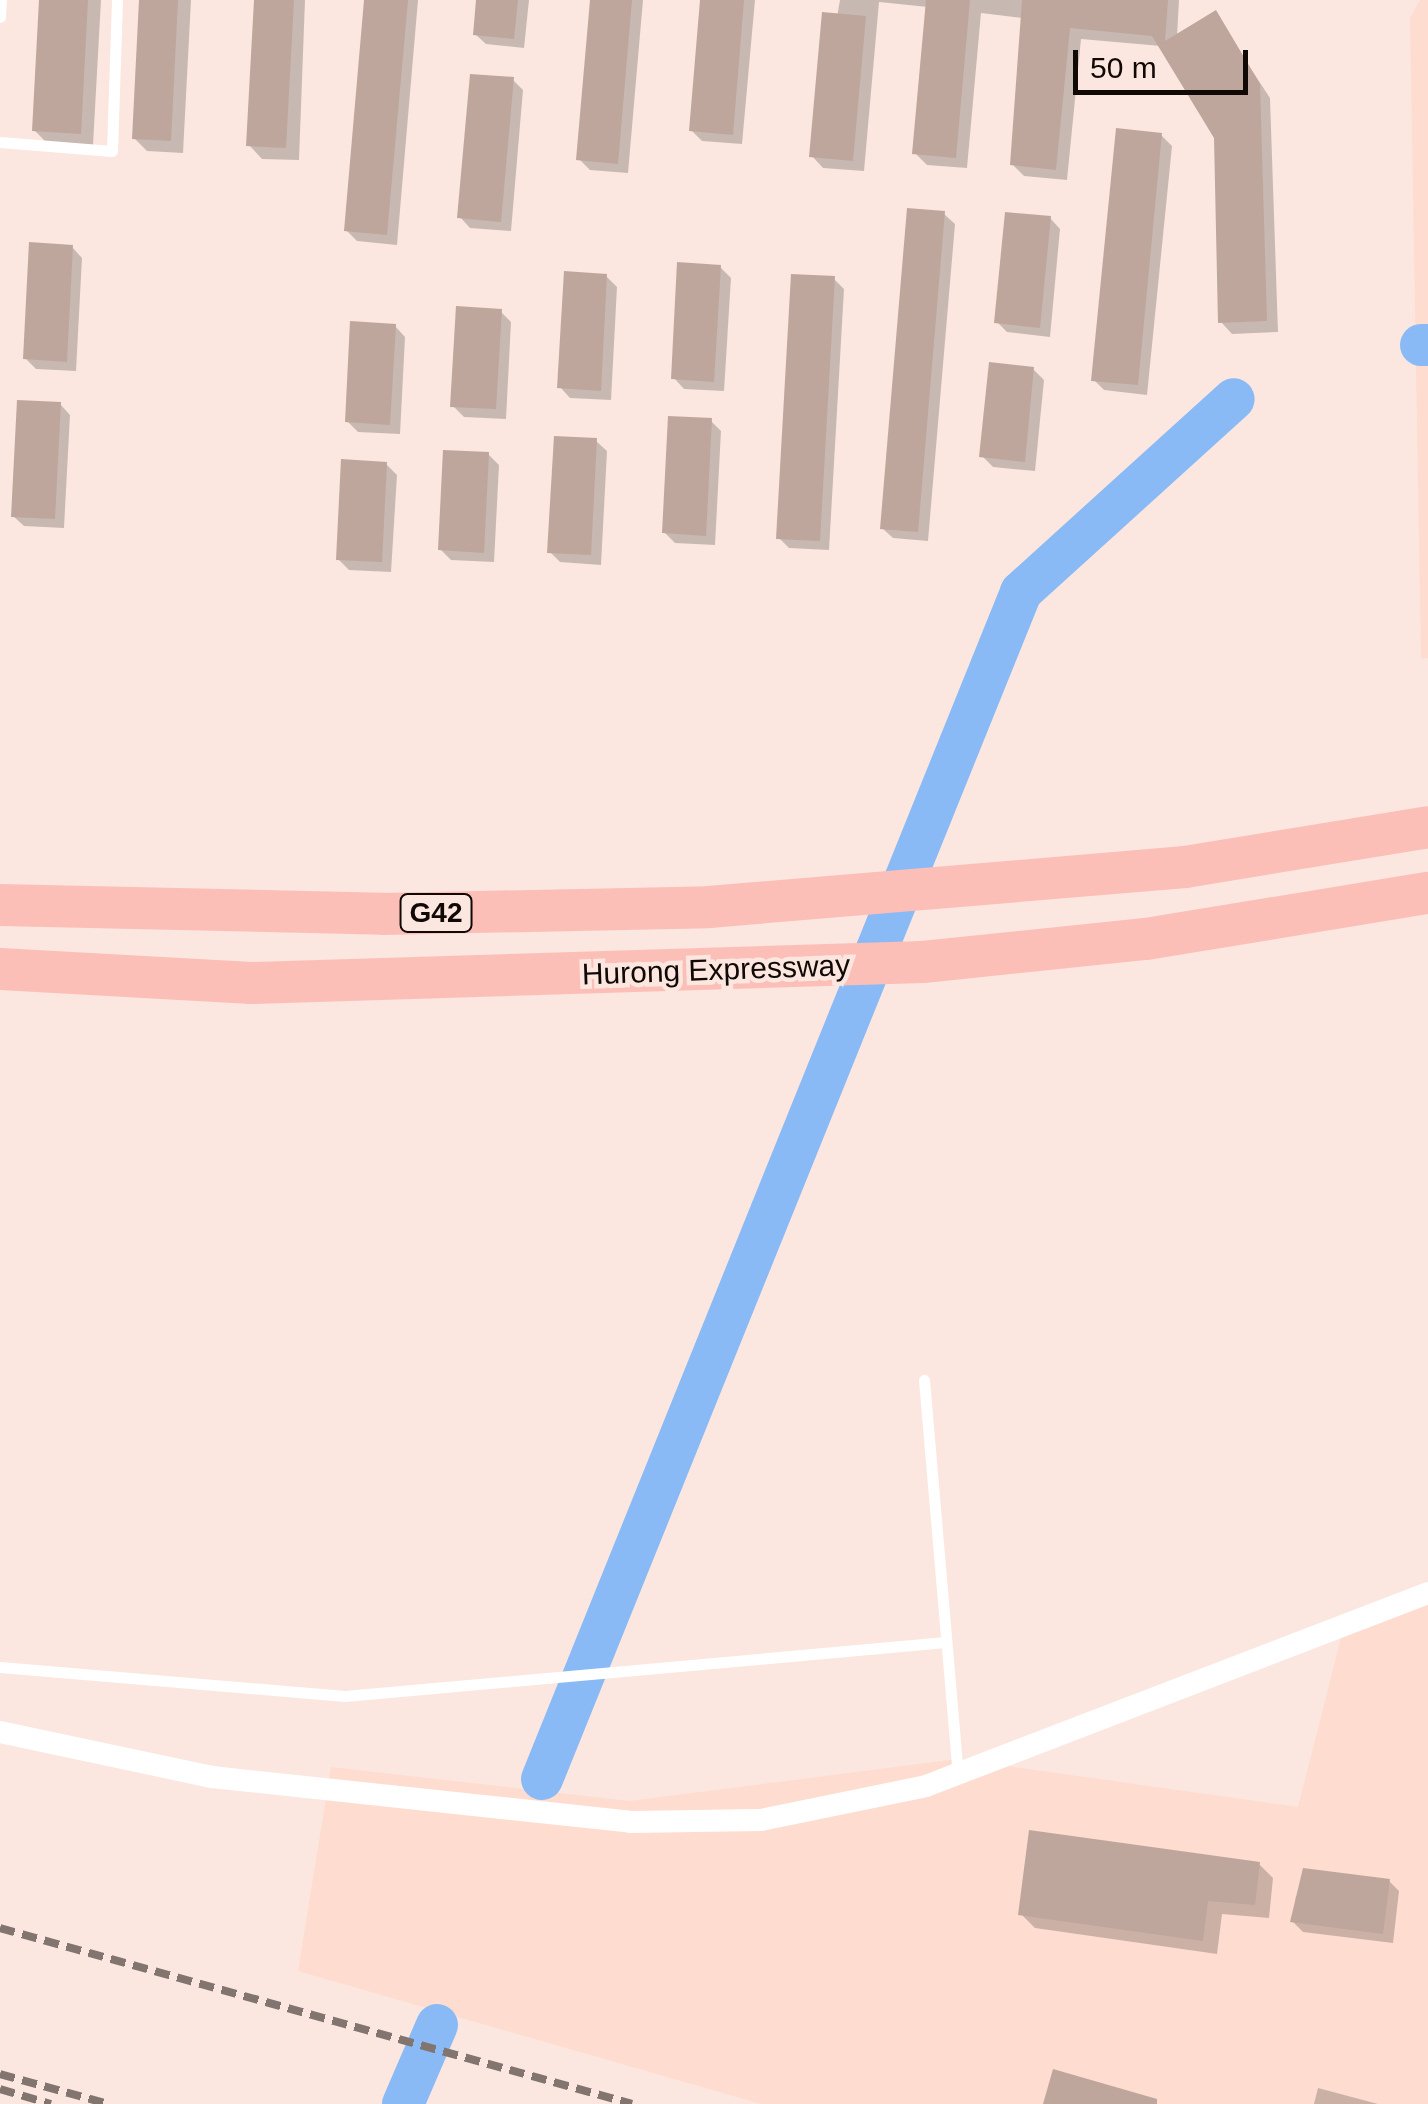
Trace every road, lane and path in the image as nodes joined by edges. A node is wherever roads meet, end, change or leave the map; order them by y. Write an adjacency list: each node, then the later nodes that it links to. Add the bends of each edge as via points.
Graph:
1 (1, 0): 3 (lane)
2 (117, 0): 4 (lane, via 112,151)
3 (0, 17)
4 (0, 142)
5 (1428, 827): 7 (highway, Hurong Expressway / G42, via 1185,866 872,897 383,914)
6 (1428, 893): 8 (highway, Hurong Expressway / G42, via 1146,939 924,962 252,983)
7 (0, 905)
8 (0, 972)
9 (924, 1380): 11 (lane)
10 (1428, 1593): 14 (street)
11 (946, 1642): 12 (lane, via 344,1696); 14 (lane)
12 (0, 1667)
13 (0, 1732): 14 (street, via 212,1777 630,1822 761,1820)
14 (958, 1774)

